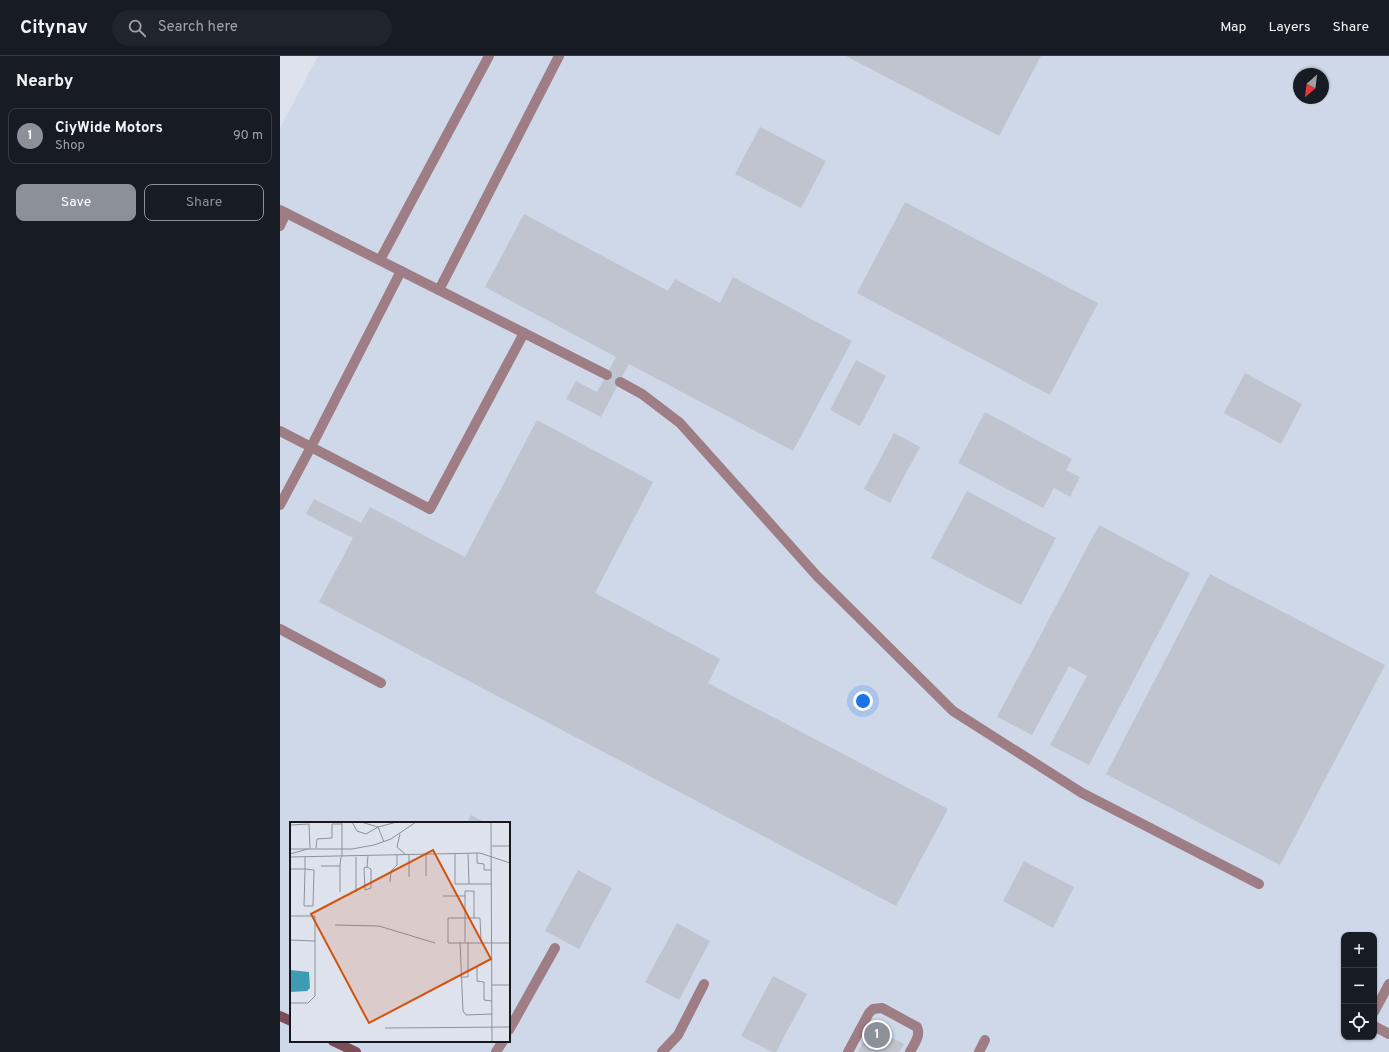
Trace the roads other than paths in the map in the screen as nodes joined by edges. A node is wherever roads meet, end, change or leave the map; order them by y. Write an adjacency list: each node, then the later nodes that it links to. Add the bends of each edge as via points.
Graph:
1 (489, 56): 5 (lane)
2 (559, 56): 7 (lane)
3 (283, 211): 4 (lane); 5 (lane)
4 (280, 226)
5 (380, 260): 6 (lane)
6 (401, 271): 7 (lane); 12 (lane)
7 (439, 290): 8 (lane)
8 (524, 333): 9 (lane); 12 (lane, via 430,509)
9 (607, 375)
10 (620, 382): 16 (lane, via 642,394 680,423 817,576 953,712 1082,793)
11 (280, 431): 12 (lane)
12 (311, 447): 13 (lane)
13 (280, 505)
14 (280, 629): 15 (lane)
15 (380, 683)
16 (1259, 884)
17 (555, 948): 23 (lane)
18 (704, 984): 31 (lane, via 678,1035)
19 (1389, 984): 20 (lane)
20 (1377, 1006)
21 (280, 1016): 22 (main road)
22 (290, 1021)
23 (510, 1028)
24 (1377, 1028): 25 (lane)
25 (1389, 1034)
26 (985, 1040): 34 (lane)
27 (502, 1042): 30 (lane)
28 (345, 1044): 29 (main road)
29 (356, 1052)
30 (496, 1052)
31 (662, 1052)
32 (848, 1052): 33 (lane, via 869,1013 873,1009 882,1008 917,1027 917,1039)
33 (910, 1052)
34 (979, 1052)

